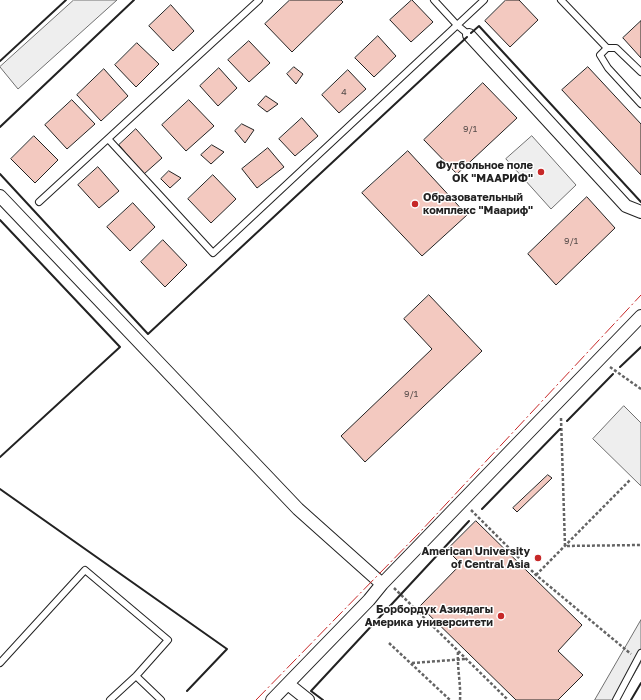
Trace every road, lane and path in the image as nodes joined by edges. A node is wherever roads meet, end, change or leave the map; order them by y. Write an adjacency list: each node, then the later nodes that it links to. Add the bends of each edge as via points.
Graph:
1 (260, 0): 10 (lane)
2 (434, 0): 5 (lane)
3 (484, 0): 5 (lane)
4 (561, 0): 7 (lane)
5 (457, 25): 6 (lane); 10 (lane, via 213,253)
6 (468, 35): 13 (street, via 626,206)
7 (607, 48): 8 (lane, via 616,48); 9 (lane, via 600,55 604,62)
8 (641, 72)
9 (641, 104)
10 (109, 140): 12 (lane)
11 (0, 196): 23 (street, via 298,509)
12 (39, 202)
13 (641, 212)
14 (641, 316): 23 (street)
15 (610, 367): 16 (path)
16 (641, 389)
17 (561, 418): 21 (path)
18 (630, 480): 21 (path)
19 (471, 510): 22 (path)
20 (641, 545): 21 (path)
21 (565, 546): 22 (path)
22 (536, 575): 28 (path)
23 (382, 584): 25 (path, via 395,588); 33 (street)
24 (389, 643): 31 (path)
25 (458, 651): 27 (path); 29 (path)
26 (641, 653): 28 (lane)
27 (466, 658): 29 (path); 40 (path)
28 (637, 659): 41 (lane)
29 (458, 660): 31 (path); 39 (path)
30 (0, 663): 32 (lane, via 85,570 168,640)
31 (412, 663): 38 (path)
32 (136, 676): 34 (lane); 35 (lane)
33 (288, 684): 36 (street); 37 (street)
34 (110, 700)
35 (161, 700)
36 (272, 700)
37 (308, 700)
38 (450, 700)
39 (460, 700)
40 (508, 700)
41 (616, 700)

